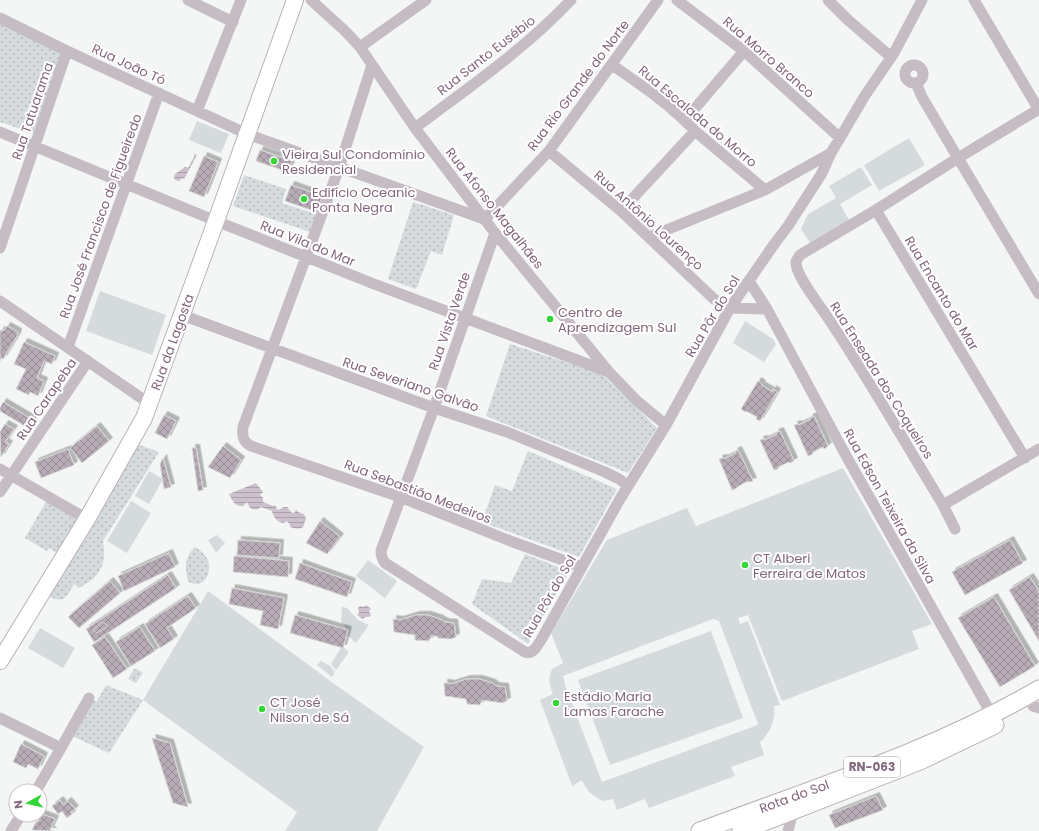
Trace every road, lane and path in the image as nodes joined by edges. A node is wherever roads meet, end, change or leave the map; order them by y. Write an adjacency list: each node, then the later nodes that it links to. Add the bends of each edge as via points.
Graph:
1 (188, 0): 13 (street)
2 (241, 0): 13 (street)
3 (295, 0): 28 (street, Rua da Lagosta)
4 (311, 0): 14 (street, Rua Afonso Magalhães)
5 (426, 0): 14 (street)
6 (571, 0): 25 (street, Rua Santo Eusébio, via 524,46)
7 (658, 0): 19 (street, Rua Rio Grande do Norte)
8 (677, 0): 16 (street, Rua Morro Branco)
9 (828, 0): 17 (street)
10 (922, 0): 17 (street, Rua Pôr do Sol)
11 (974, 0): 22 (street)
12 (0, 18): 15 (street, Rua João Tó)
13 (233, 22): 23 (street)
14 (360, 47): 18 (street, Rua Afonso Magalhães)
15 (67, 51): 21 (street, Rua João Tó); 30 (street, Rua Tatuarama)
16 (744, 51): 24 (street); 29 (street, Rua Morro Branco)
17 (891, 57): 29 (street, Rua Pôr do Sol)
18 (372, 64): 25 (street, Rua Afonso Magalhães); 34 (street)
19 (612, 65): 24 (street, Rua Escalada do Morro); 31 (street, Rua Rio Grande do Norte)
20 (916, 83): 33 (street)
21 (159, 93): 23 (street, Rua João Tó); 35 (street, Rua José Francisco de Figueiredo)
22 (1039, 110): 33 (street)
23 (197, 111): 28 (street, Rua João Tó)
24 (685, 120): 26 (street, Rua Escalada do Morro)
25 (415, 128): 39 (street, Rua Afonso Magalhães)
26 (695, 131): 36 (street, Rua Escalada do Morro); 38 (street)
27 (0, 132): 30 (street, Rua Vila do Mar)
28 (247, 134): 34 (street, Rua João Tó); 40 (street, Rua da Lagosta)
29 (840, 138): 32 (street, Rua Pôr do Sol)
30 (34, 146): 35 (street, Rua Vila do Mar); 43 (street, Rua Tatuarama)
31 (549, 151): 38 (street, Rua Antônio Lourenço); 39 (street, Rua Rio Grande do Norte)
32 (831, 153): 36 (street); 45 (street, Rua Pôr do Sol, via 810,192)
33 (958, 158): 37 (street); 46 (street)
34 (339, 168): 39 (street, Rua João Tó); 44 (street)
35 (126, 184): 40 (street, Rua Vila do Mar); 52 (street, Rua José Francisco de Figueiredo)
36 (765, 190): 42 (street)
37 (876, 210): 60 (street, Rua Encanto do Mar); 66 (street, Rua Enseada dos Coqueiros, via 808,250 797,259 796,264)
38 (621, 211): 42 (street, Rua Antônio Lourenço)
39 (485, 219): 41 (street, Rua Afonso Magalhães)
40 (216, 221): 44 (street, Rua Vila do Mar); 50 (street, Rua da Lagosta)
41 (495, 233): 51 (street, Rua Vista Verde); 55 (street, Rua Afonso Magalhães)
42 (649, 237): 48 (street, Rua Antônio Lourenço, via 714,299)
43 (0, 248)
44 (306, 257): 51 (street, Rua Vila do Mar); 53 (street)
45 (749, 281): 48 (street, Rua Pôr do Sol); 49 (street, Rua Edson Teixeira da Silva)
46 (1039, 294)
47 (1, 304): 52 (street)
48 (730, 308): 49 (street); 58 (street, Rua Pôr do Sol)
49 (767, 309): 76 (street, Rua Edson Teixeira da Silva)
50 (182, 315): 53 (street, Rua Severiano Galvão); 56 (street, Rua da Lagosta)
51 (465, 318): 55 (street, Rua Vila do Mar); 57 (street, Rua Vista Verde)
52 (68, 347): 54 (street)
53 (272, 349): 57 (street, Rua Severiano Galvão); 65 (street, Rua Sebastião Medeiros, via 243,427 245,441 251,446)
54 (88, 361): 56 (street); 62 (street, Rua Carapeba)
55 (609, 372): 58 (street, Rua Afonso Magalhães, via 637,401)
56 (150, 404): 67 (street, Rua da Lagosta)
57 (434, 408): 63 (street, Rua Severiano Galvão, via 556,451 605,472); 65 (street, Rua Vista Verde)
58 (666, 425): 63 (street, Rua Pôr do Sol)
59 (1039, 449): 60 (street)
60 (1025, 458): 66 (street)
61 (0, 470): 62 (street)
62 (10, 476): 64 (street, Rua Carapeba); 67 (street)
63 (628, 486): 69 (street, Rua Pôr do Sol)
64 (0, 492)
65 (400, 497): 69 (street, Rua Sebastião Medeiros); 71 (street, Rua Vista Verde, via 381,551 385,563 525,652)
66 (943, 505): 68 (street, Rua Enseada dos Coqueiros)
67 (87, 519): 72 (street, Rua da Lagosta)
68 (955, 529)
69 (582, 567): 71 (street, Rua Pôr do Sol, via 542,640)
70 (45, 598): 72 (street)
71 (533, 651)
72 (5, 654)
73 (1039, 689): 76 (main road, Rota do Sol / RN-063)
74 (89, 698): 78 (street)
75 (1037, 705): 80 (main road, Rota do Sol / RN-063, via 920,761)
76 (992, 715): 81 (main road, Rota do Sol / RN-063, via 883,763)
77 (0, 718): 78 (street)
78 (61, 748): 79 (street)
79 (41, 783)
80 (793, 811): 82 (main road, Rota do Sol / RN-063); 83 (street)
81 (700, 831)
82 (741, 831)
83 (788, 831)

